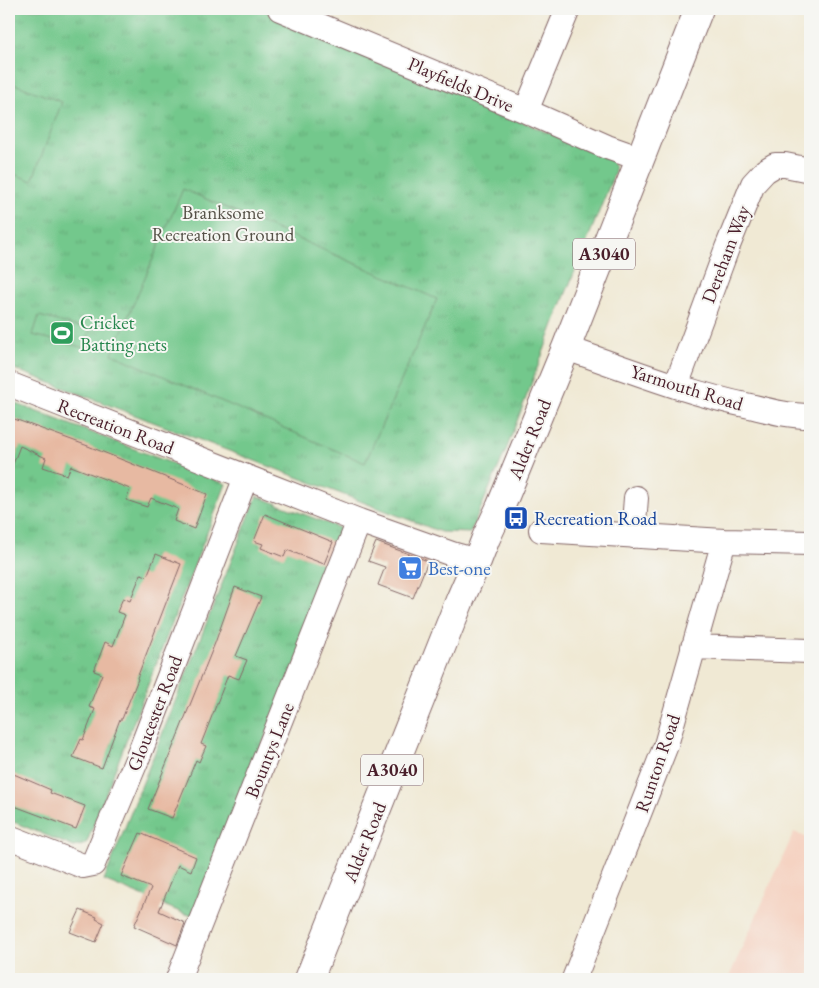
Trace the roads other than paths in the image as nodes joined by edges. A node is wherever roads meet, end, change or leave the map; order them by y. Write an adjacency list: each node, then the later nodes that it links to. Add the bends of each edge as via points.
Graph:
1 (280, 9): 4 (street, Playfields Drive)
2 (700, 9): 5 (main road, Alder Road / A3040)
3 (564, 10): 4 (street)
4 (526, 111): 5 (street, Playfields Drive)
5 (641, 159): 7 (main road, Alder Road / A3040)
6 (810, 170): 9 (street, Dereham Way, via 775,165 753,184)
7 (566, 348): 9 (street, Yarmouth Road); 18 (main road, Alder Road / A3040)
8 (9, 384): 11 (street, Recreation Road)
9 (676, 386): 10 (street, Yarmouth Road, via 727,402 792,416)
10 (810, 416)
11 (246, 477): 13 (street, Recreation Road); 21 (street, Gloucester Road, via 93,864 83,866)
12 (636, 498): 15 (street)
13 (359, 521): 18 (street, Recreation Road); 22 (street, Bountys Lane)
14 (541, 530): 15 (street)
15 (633, 536): 16 (street)
16 (724, 541): 17 (street); 19 (street, Runton Road)
17 (810, 543)
18 (477, 561): 23 (main road, Alder Road / A3040)
19 (694, 647): 20 (street); 24 (street, Runton Road, via 666,745)
20 (810, 651)
21 (9, 837)
22 (178, 979)
23 (310, 979)
24 (574, 979)

